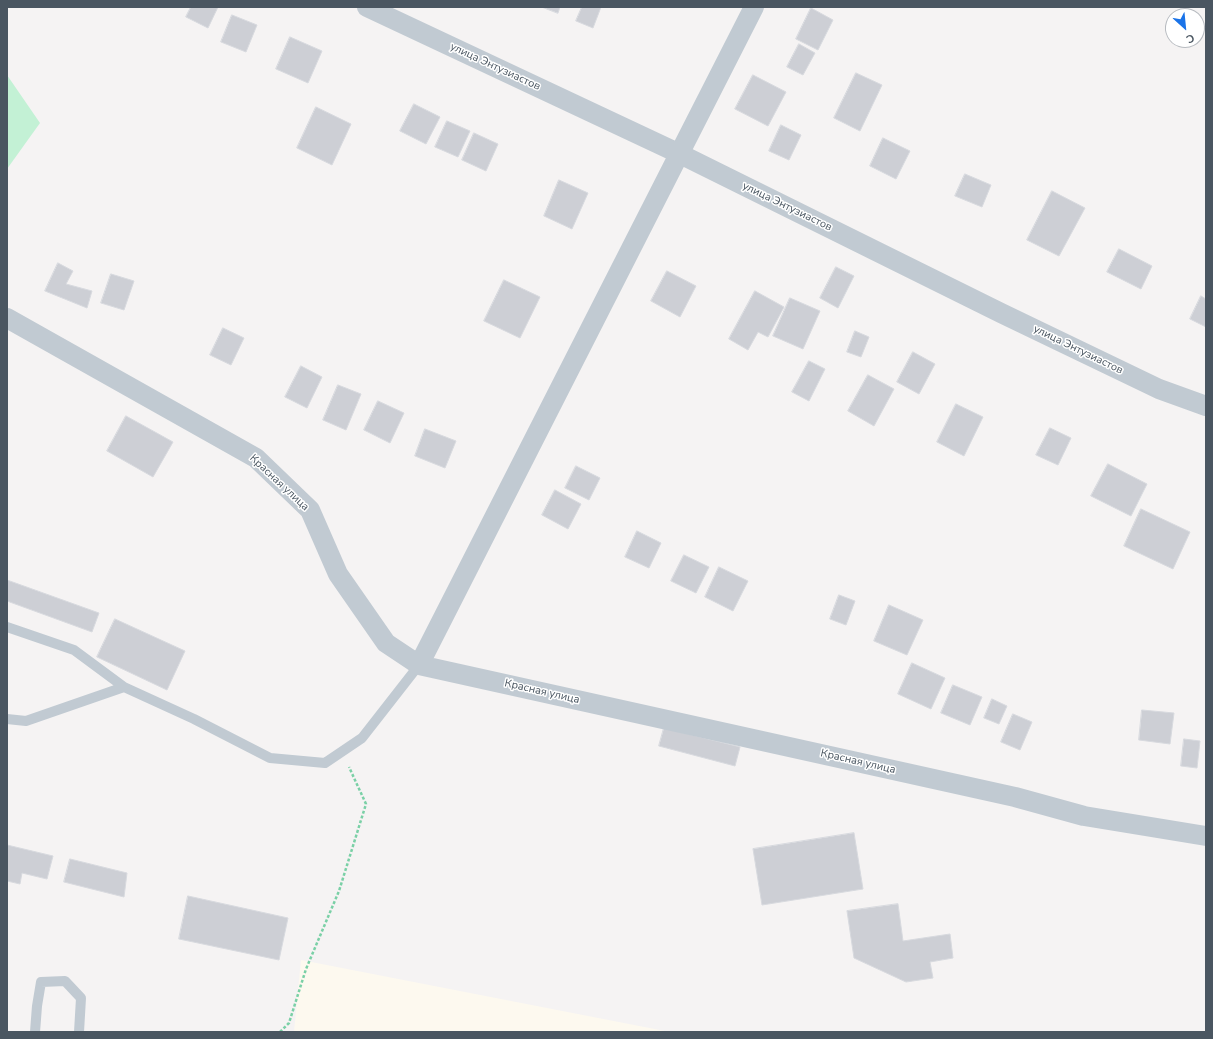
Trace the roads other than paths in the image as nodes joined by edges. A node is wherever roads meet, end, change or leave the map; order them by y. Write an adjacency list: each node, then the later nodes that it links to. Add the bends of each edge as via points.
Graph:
1 (367, 7): 3 (street, улица Энтузиастов)
2 (754, 7): 3 (street)
3 (680, 154): 5 (street, улица Энтузиастов, via 1159,389); 7 (street)
4 (7, 318): 7 (street, Красная улица, via 256,458 310,510 338,574 386,643)
5 (1206, 406)
6 (7, 627): 8 (lane, via 74,650)
7 (419, 665): 8 (lane, via 362,738 325,763 270,758); 10 (street, Красная улица, via 1007,795 1084,816)
8 (124, 687): 9 (lane, via 26,721)
9 (7, 720)
10 (1206, 836)
11 (35, 1032): 12 (lane, via 41,982 65,981 81,998)
12 (79, 1032)

